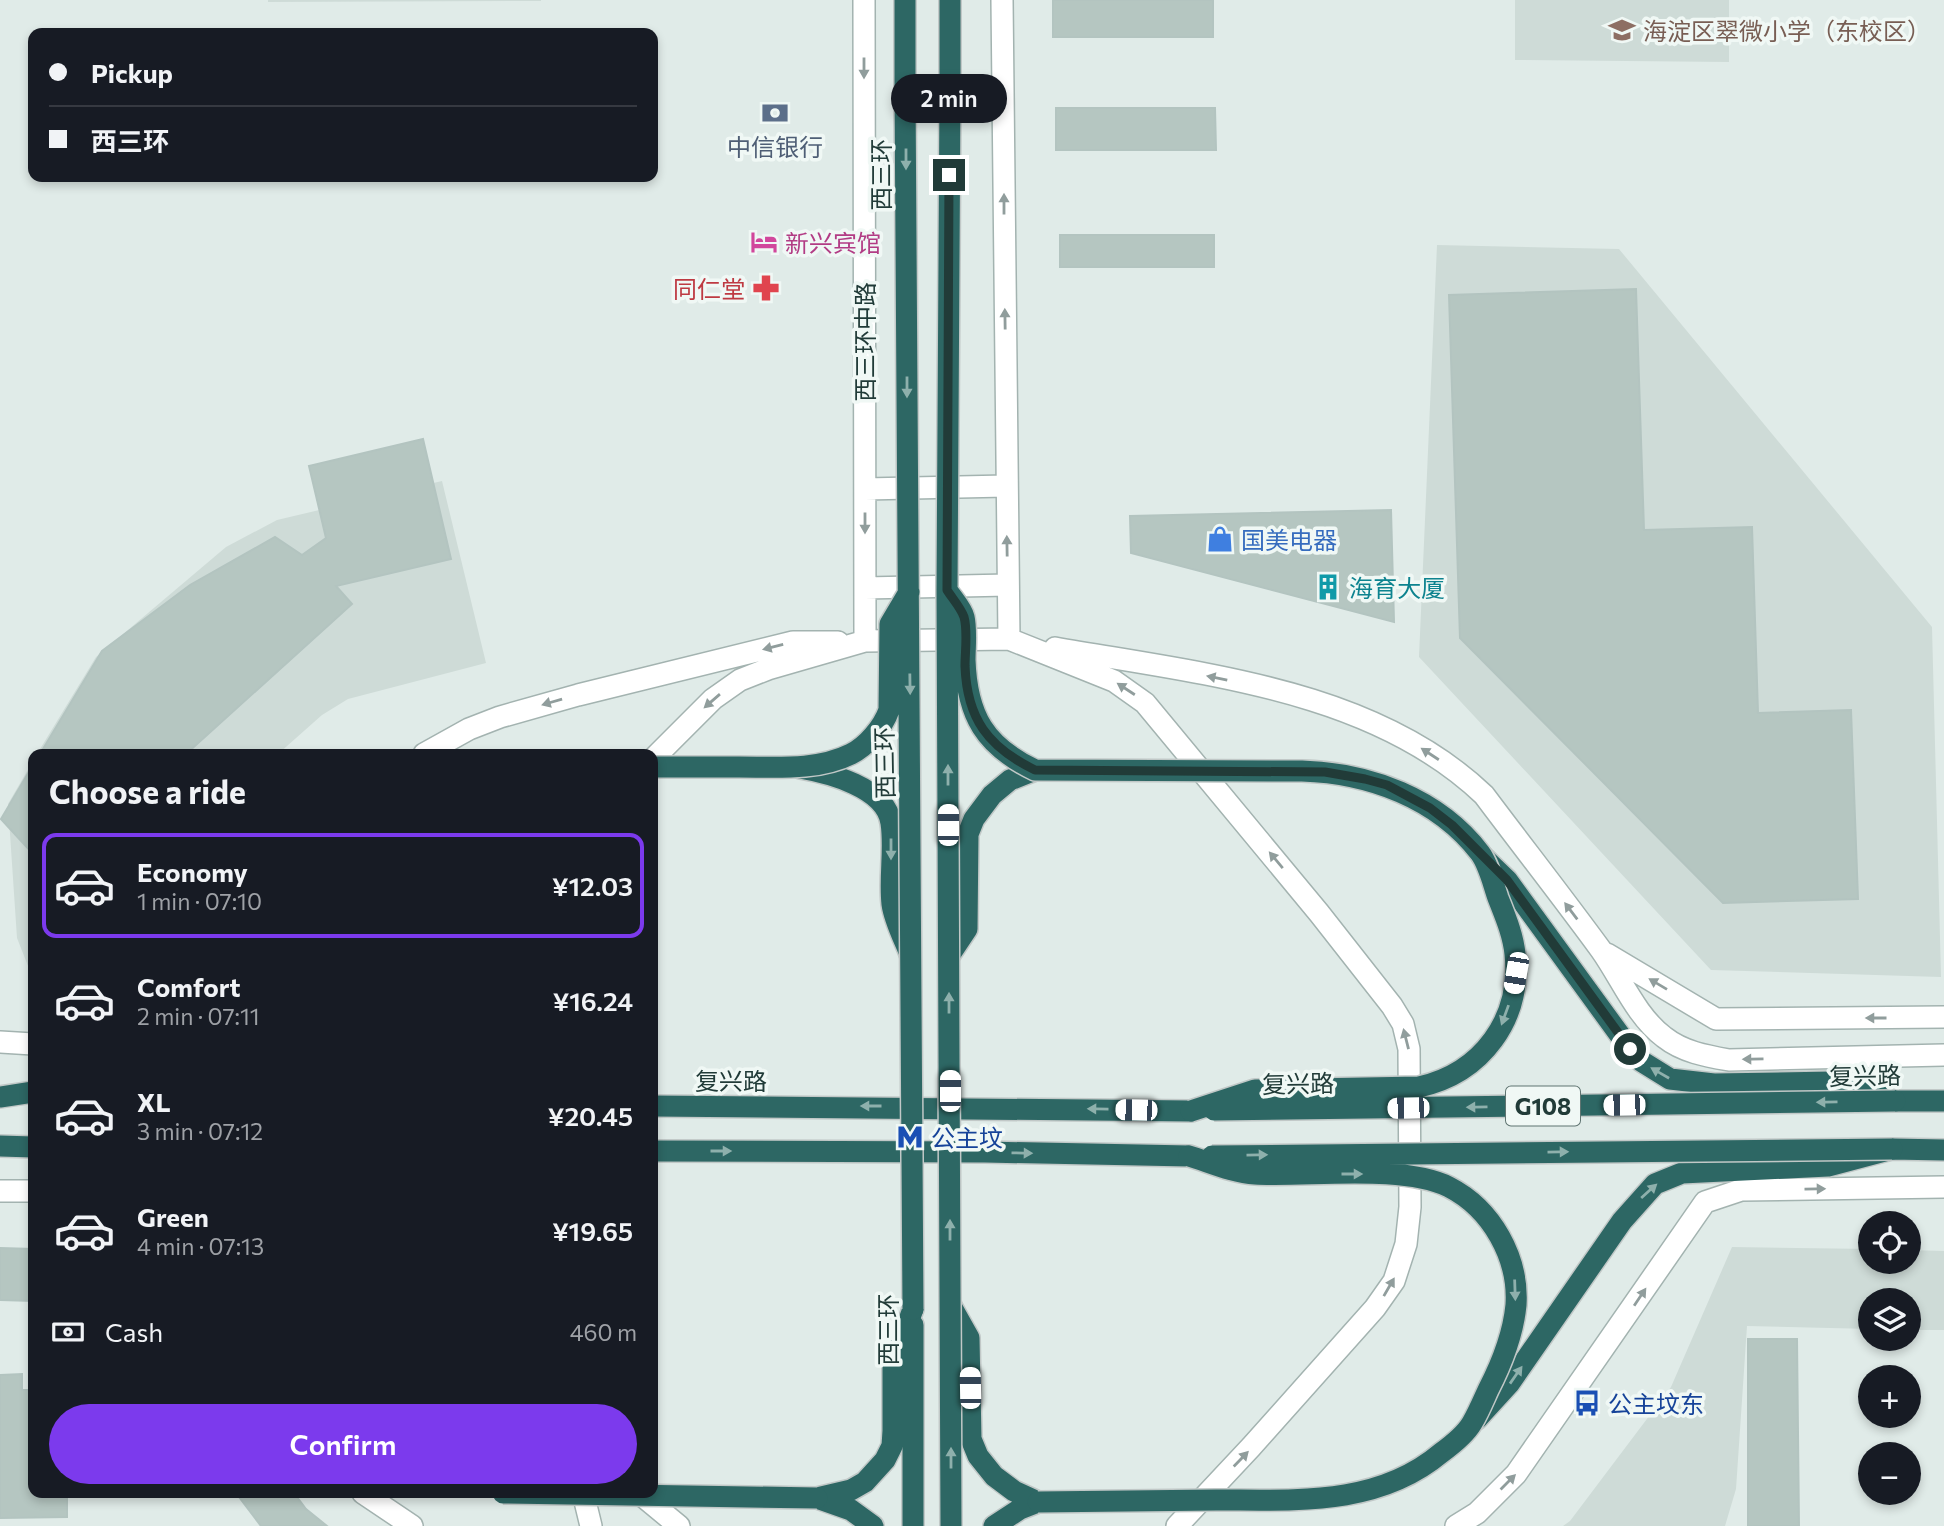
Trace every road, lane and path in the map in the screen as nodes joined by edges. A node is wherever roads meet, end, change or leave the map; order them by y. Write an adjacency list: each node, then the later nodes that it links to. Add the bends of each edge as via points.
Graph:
1 (863, 0): 6 (street, 西三环中路, one-way to 6)
2 (905, 0): 10 (highway, 西三环, one-way to 10, bridge)
3 (950, 0): 9 (highway, bridge)
4 (1002, 0): 5 (street, one-way to 4)
5 (1006, 486): 6 (street); 7 (street, one-way to 5)
6 (864, 489): 8 (street, 西三环中路, one-way to 8)
7 (1008, 585): 8 (street); 11 (street)
8 (865, 588): 12 (street, 西三环中路)
9 (947, 590): 17 (highway, bridge, via 964,617 966,682 972,707 990,739 1011,758); 20 (highway, one-way to 9, bridge)
10 (909, 592): 16 (highway, bridge, via 890,624 886,718 865,744 850,754); 21 (highway, 西三环, one-way to 21, bridge)
11 (1009, 639): 12 (street); 19 (street, 复兴路, one-way to 11, via 1484,795 1462,774 1385,727 1283,692); 58 (street, one-way to 11, via 1367,1318 1394,1281 1406,1244 1410,1207 1409,1049 1403,1024 1392,1006 1145,703 1114,681)
12 (865, 641): 13 (street, one-way to 13, via 793,642 578,695 469,729); 14 (street, one-way to 14, via 740,680 713,699)
13 (433, 749)
14 (658, 754)
15 (658, 766): 16 (highway, bridge)
16 (797, 767): 21 (highway, one-way to 21, bridge, via 846,779 883,806 891,820 892,906)
17 (1035, 770): 18 (highway, bridge, via 1325,772 1365,779 1430,808); 20 (highway, via 1010,780 974,819 968,834 967,929)
18 (1482, 856): 29 (highway, one-way to 18, bridge, via 1833,1082 1693,1083 1655,1071 1630,1049 1507,880); 32 (highway, one-way to 32, bridge, via 1509,927 1516,973 1503,1022 1471,1065 1439,1083 1419,1087 1255,1090)
19 (1601, 951): 22 (street, 复兴路, one-way to 19, via 1716,1019); 25 (street, 复兴路, one-way to 19, via 1729,1060 1703,1056 1663,1037)
20 (949, 956): 42 (highway, one-way to 20, bridge)
21 (912, 962): 43 (highway, 西三环, bridge)
22 (1944, 1017)
23 (0, 1042): 24 (street)
24 (28, 1044)
25 (1944, 1055)
26 (28, 1093): 27 (highway)
27 (0, 1097): 28 (highway)
28 (28, 1098)
29 (1895, 1101): 30 (highway, 复兴路 / G108); 32 (highway, 复兴路 / G108, one-way to 32, bridge)
30 (1944, 1101)
31 (658, 1106): 32 (highway, 复兴路 / G108, one-way to 31)
32 (1191, 1111)
33 (0, 1146): 34 (highway)
34 (28, 1147)
35 (1892, 1149): 36 (highway, G108); 38 (highway, G108, one-way to 35, bridge); 44 (highway, one-way to 35, bridge, via 1509,1384 1622,1221 1655,1184 1682,1172 1828,1166)
36 (1944, 1150)
37 (658, 1151): 38 (highway, G108, one-way to 38)
38 (1189, 1156): 44 (highway, one-way to 44, bridge, via 1251,1174 1424,1179 1449,1187 1472,1202 1492,1222 1510,1259 1516,1305 1504,1359)
39 (1944, 1187): 59 (street, one-way to 39, via 1516,1474 1705,1202 1741,1190)
40 (0, 1191): 41 (street)
41 (28, 1191)
42 (951, 1306): 50 (highway, via 970,1338 971,1438 978,1456 994,1476); 56 (highway, one-way to 42, bridge)
43 (913, 1309): 49 (highway, via 893,1364 892,1446 886,1460 851,1490); 55 (highway, 西三环)
44 (1471, 1426): 50 (highway, bridge, via 1434,1460 1392,1483 1350,1496)
45 (658, 1495): 49 (highway, bridge)
46 (370, 1498): 51 (street)
47 (584, 1498): 52 (street)
48 (645, 1498): 53 (street)
49 (817, 1498): 54 (highway, via 851,1510)
50 (1038, 1502): 57 (highway)
51 (412, 1526)
52 (592, 1526)
53 (679, 1526)
54 (873, 1526)
55 (913, 1526)
56 (951, 1526)
57 (994, 1526)
58 (1177, 1526)
59 (1457, 1526)

